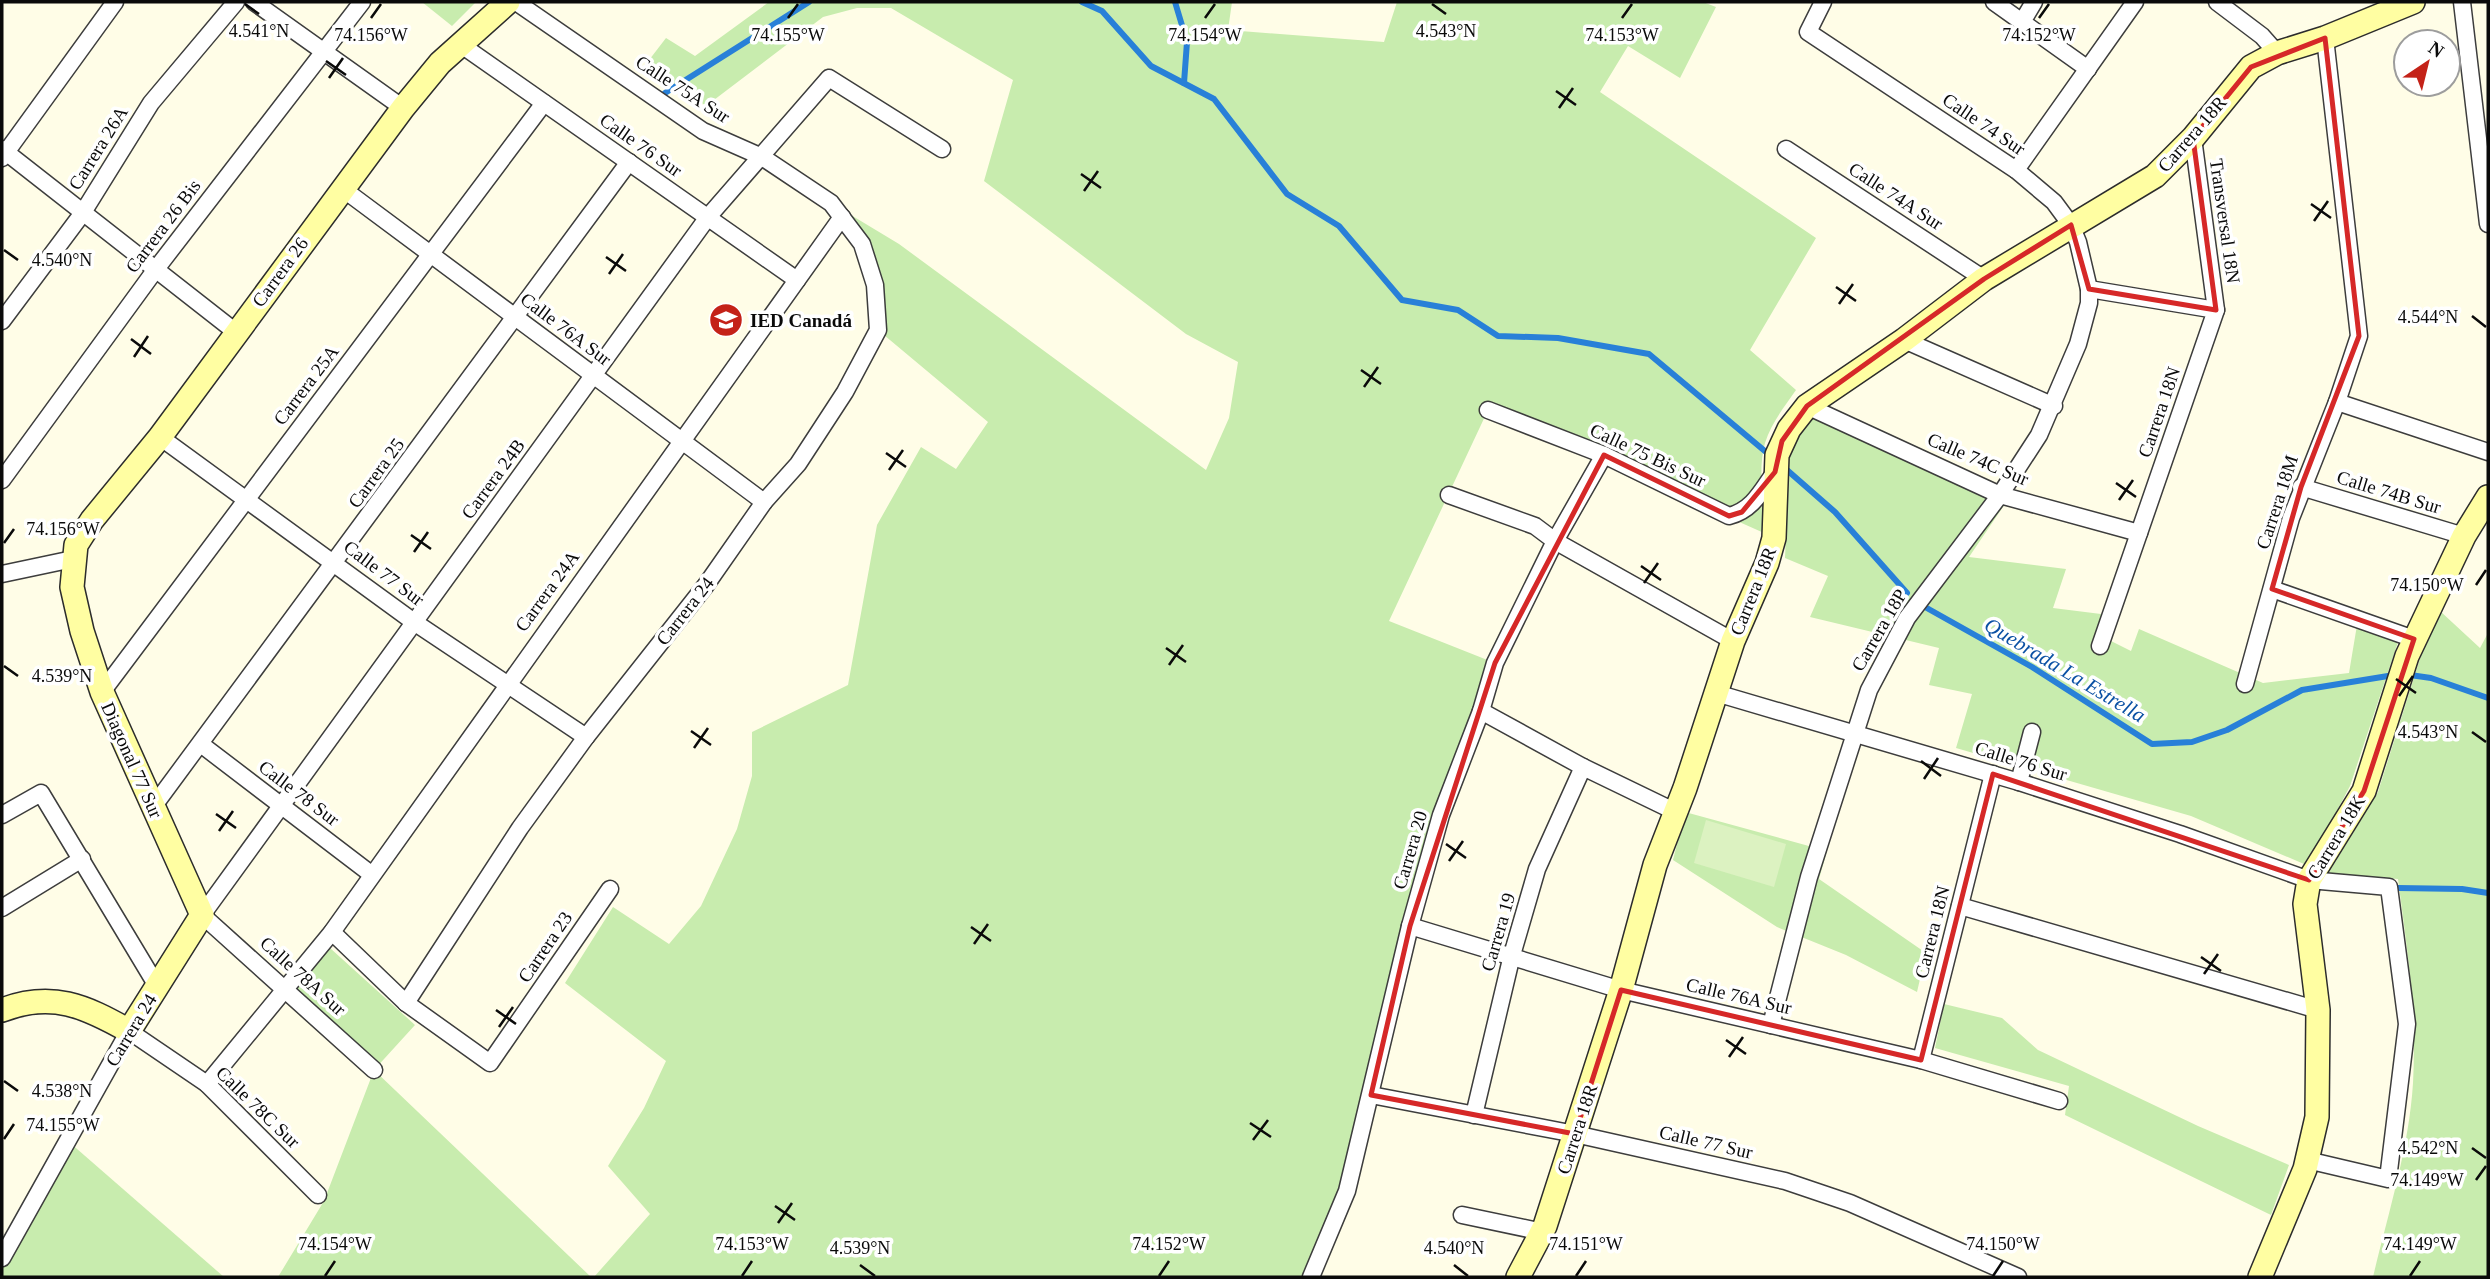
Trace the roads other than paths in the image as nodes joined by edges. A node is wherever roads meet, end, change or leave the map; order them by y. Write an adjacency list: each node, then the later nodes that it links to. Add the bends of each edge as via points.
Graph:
1 (116, 2): 25 (street)
2 (236, 2): 31 (street, Carrera 26A, via 151,103)
3 (254, 2): 17 (street)
4 (362, 2): 17 (street, Carrera 26 Bis)
5 (509, 2): 16 (street, Carrera 26)
6 (516, 2): 26 (street, Calle 75A Sur, via 703,131)
7 (1823, 2): 28 (street, Calle 74 Sur, via 1808,32)
8 (1994, 2): 14 (street)
9 (2034, 2): 14 (street)
10 (2134, 2): 19 (street)
11 (2217, 2): 18 (street)
12 (2413, 2): 15 (street, Carrera 18R)
13 (2462, 2): 34 (street)
14 (2022, 22): 19 (street)
15 (2325, 38): 18 (street, Carrera 18R); 47 (street, Carrera 18M, via 2359,336)
16 (460, 44): 20 (street, Calle 76 Sur); 21 (street, Carrera 26)
17 (323, 52): 21 (street); 37 (street, Carrera 26 Bis)
18 (2277, 53): 22 (street, Carrera 18R, via 2241,75)
19 (2088, 69): 28 (street)
20 (544, 103): 27 (street, Calle 76 Sur); 36 (street, Carrera 25A)
21 (403, 108): 29 (street, Carrera 26)
22 (2193, 138): 35 (street, Carrera 18R, via 2136,190); 41 (street, Transversal 18N)
23 (942, 149): 26 (street, Carrera 24B, via 829,78)
24 (1786, 149): 38 (street, Calle 74A Sur)
25 (3, 153): 31 (street)
26 (762, 157): 30 (street, Calle 75A Sur); 33 (street, Carrera 24B)
27 (629, 162): 33 (street, Calle 76 Sur); 42 (street, Carrera 25)
28 (2016, 170): 35 (street, Calle 74 Sur, via 2054,202)
29 (343, 189): 36 (street, Calle 76A Sur); 44 (street, Carrera 26)
30 (831, 203): 32 (street, Carrera 24)
31 (82, 214): 37 (street); 43 (street, Carrera 26A)
32 (842, 217): 39 (street, Carrera 24A); 62 (street, Carrera 24, via 862,244 869,265 878,330 798,464)
33 (708, 218): 39 (street, Calle 76 Sur); 46 (street, Carrera 24B)
34 (2488, 224)
35 (2071, 225): 38 (street, Carrera 18R); 40 (street, Calle 74 Sur)
36 (431, 254): 42 (street, Calle 76A Sur); 61 (street, Carrera 25A)
37 (156, 269): 44 (street); 56 (street, Carrera 26 Bis)
38 (1984, 279): 45 (street, Carrera 18R)
39 (797, 280): 52 (street, Carrera 24A)
40 (2089, 289): 41 (street); 48 (street, Carrera 18P, via 2087,317)
41 (2216, 310): 64 (street, Carrera 18N)
42 (516, 318): 46 (street, Calle 76A Sur); 67 (street, Carrera 25)
43 (2, 321)
44 (237, 333): 51 (street, Carrera 26)
45 (1904, 340): 48 (street); 49 (street, Carrera 18R)
46 (594, 376): 52 (street, Calle 76A Sur); 70 (street, Carrera 24B)
47 (2337, 402): 53 (street); 57 (street, Carrera 18M)
48 (2054, 405): 59 (street, Carrera 18P)
49 (1807, 406): 55 (street, Carrera 18R, via 1782,441); 59 (street, Calle 74C Sur)
50 (1488, 410): 54 (street, Calle 75 Bis Sur)
51 (160, 437): 61 (street, Calle 77 Sur); 66 (street, Carrera 26, via 92,520)
52 (681, 440): 62 (street, Calle 76A Sur); 75 (street, Carrera 24A)
53 (2488, 452)
54 (1604, 455): 55 (street, Calle 75 Bis Sur, via 1729,516 1753,503); 65 (street, Carrera 20)
55 (1775, 472): 72 (street, Carrera 18R, via 1772,549)
56 (2, 480)
57 (2301, 487): 63 (street, Calle 74B Sur); 69 (street, Carrera 18M)
58 (1449, 495): 65 (street, via 1535,526)
59 (2000, 495): 64 (street, Calle 74C Sur); 79 (street, Carrera 18P, via 1907,618)
60 (2488, 496): 63 (street, Carrera 18K)
61 (247, 499): 67 (street, Calle 77 Sur); 76 (street, Carrera 25A)
62 (764, 502): 81 (street, Carrera 24, via 706,585)
63 (2476, 528): 71 (street, Carrera 18K)
64 (2138, 533): 73 (street, Carrera 18N)
65 (1555, 541): 72 (street); 78 (street, Carrera 20, via 1495,663)
66 (73, 559): 68 (street); 76 (street, Diagonal 77 Sur, via 76,606)
67 (335, 563): 70 (street, Calle 77 Sur); 82 (street, Carrera 25)
68 (2, 574)
69 (2272, 589): 71 (street); 74 (street, Carrera 18M)
70 (414, 622): 75 (street, Calle 77 Sur); 86 (street, Carrera 24B)
71 (2414, 639): 92 (street, Carrera 18K, via 2364,790)
72 (1733, 641): 77 (street, Carrera 18R)
73 (2101, 646)
74 (2245, 684)
75 (505, 686): 81 (street, Calle 77 Sur); 91 (street, Carrera 24A)
76 (102, 692): 87 (street, Diagonal 77 Sur)
77 (1716, 693): 79 (street, Calle 76 Sur); 88 (street, Carrera 18R)
78 (1481, 711): 83 (street); 97 (street, Carrera 20, via 1441,815)
79 (1854, 731): 84 (street, Calle 76 Sur); 106 (street, Carrera 18P)
80 (2032, 732): 85 (street)
81 (586, 737): 103 (street, Carrera 24, via 520,828)
82 (202, 745): 86 (street, Calle 78 Sur); 87 (street, Carrera 25)
83 (1583, 767): 88 (street); 99 (street, Carrera 19, via 1537,869)
84 (1993, 774): 85 (street, Calle 76 Sur); 94 (street, Carrera 18N)
85 (2019, 782): 92 (street, Calle 76 Sur)
86 (281, 805): 91 (street, Calle 78 Sur); 96 (street, Carrera 24B)
87 (153, 807): 96 (street, Diagonal 77 Sur)
88 (1676, 812): 102 (street, Carrera 18R, via 1648,887)
89 (2, 815): 90 (street, via 41,793)
90 (82, 859): 95 (street); 100 (street)
91 (371, 874): 98 (street, Carrera 24A)
92 (2309, 880): 105 (street, Carrera 18K, via 2305,904); 115 (street, via 2389,887 2407,1024 2388,1179)
93 (610, 889): 103 (street, Carrera 23, via 490,1063)
94 (1960, 906): 105 (street); 108 (street, Carrera 18N)
95 (2, 908)
96 (202, 915): 100 (street, Carrera 24); 101 (street, Calle 78A Sur)
97 (1410, 926): 99 (street, Calle 76A Sur); 111 (street, Carrera 20)
98 (332, 932): 101 (street, Carrera 24A); 103 (street)
99 (1512, 955): 102 (street, Calle 76A Sur); 113 (street, Carrera 19)
100 (157, 986): 107 (street, Carrera 24)
101 (286, 988): 109 (street, Calle 78A Sur); 110 (street, Carrera 24A)
102 (1621, 989): 106 (street, Calle 76A Sur); 114 (street, Carrera 18R)
103 (406, 1003)
104 (2, 1010): 107 (street, via 29,1003 71,1003)
105 (2318, 1010): 115 (street, Carrera 18K, via 2317,1117)
106 (1770, 1025): 108 (street, Calle 76A Sur)
107 (129, 1031): 110 (street, Calle 78C Sur); 119 (street, Carrera 24)
108 (1921, 1060): 112 (street, Calle 76A Sur)
109 (374, 1070)
110 (207, 1084): 116 (street, Calle 78C Sur)
111 (1371, 1095): 113 (street, Calle 77 Sur); 120 (street, Carrera 20, via 1347,1191)
112 (2059, 1101)
113 (1474, 1115): 114 (street, Calle 77 Sur)
114 (1575, 1134): 118 (street, Carrera 18R); 122 (street, Calle 77 Sur, via 1785,1181 1850,1203)
115 (2308, 1160): 123 (street, Carrera 18K)
116 (318, 1195)
117 (1462, 1215): 118 (street)
118 (1543, 1233): 121 (street, Carrera 18R)
119 (2, 1258)
120 (1311, 1277)
121 (1518, 1277)
122 (2018, 1277)
123 (2260, 1277)

